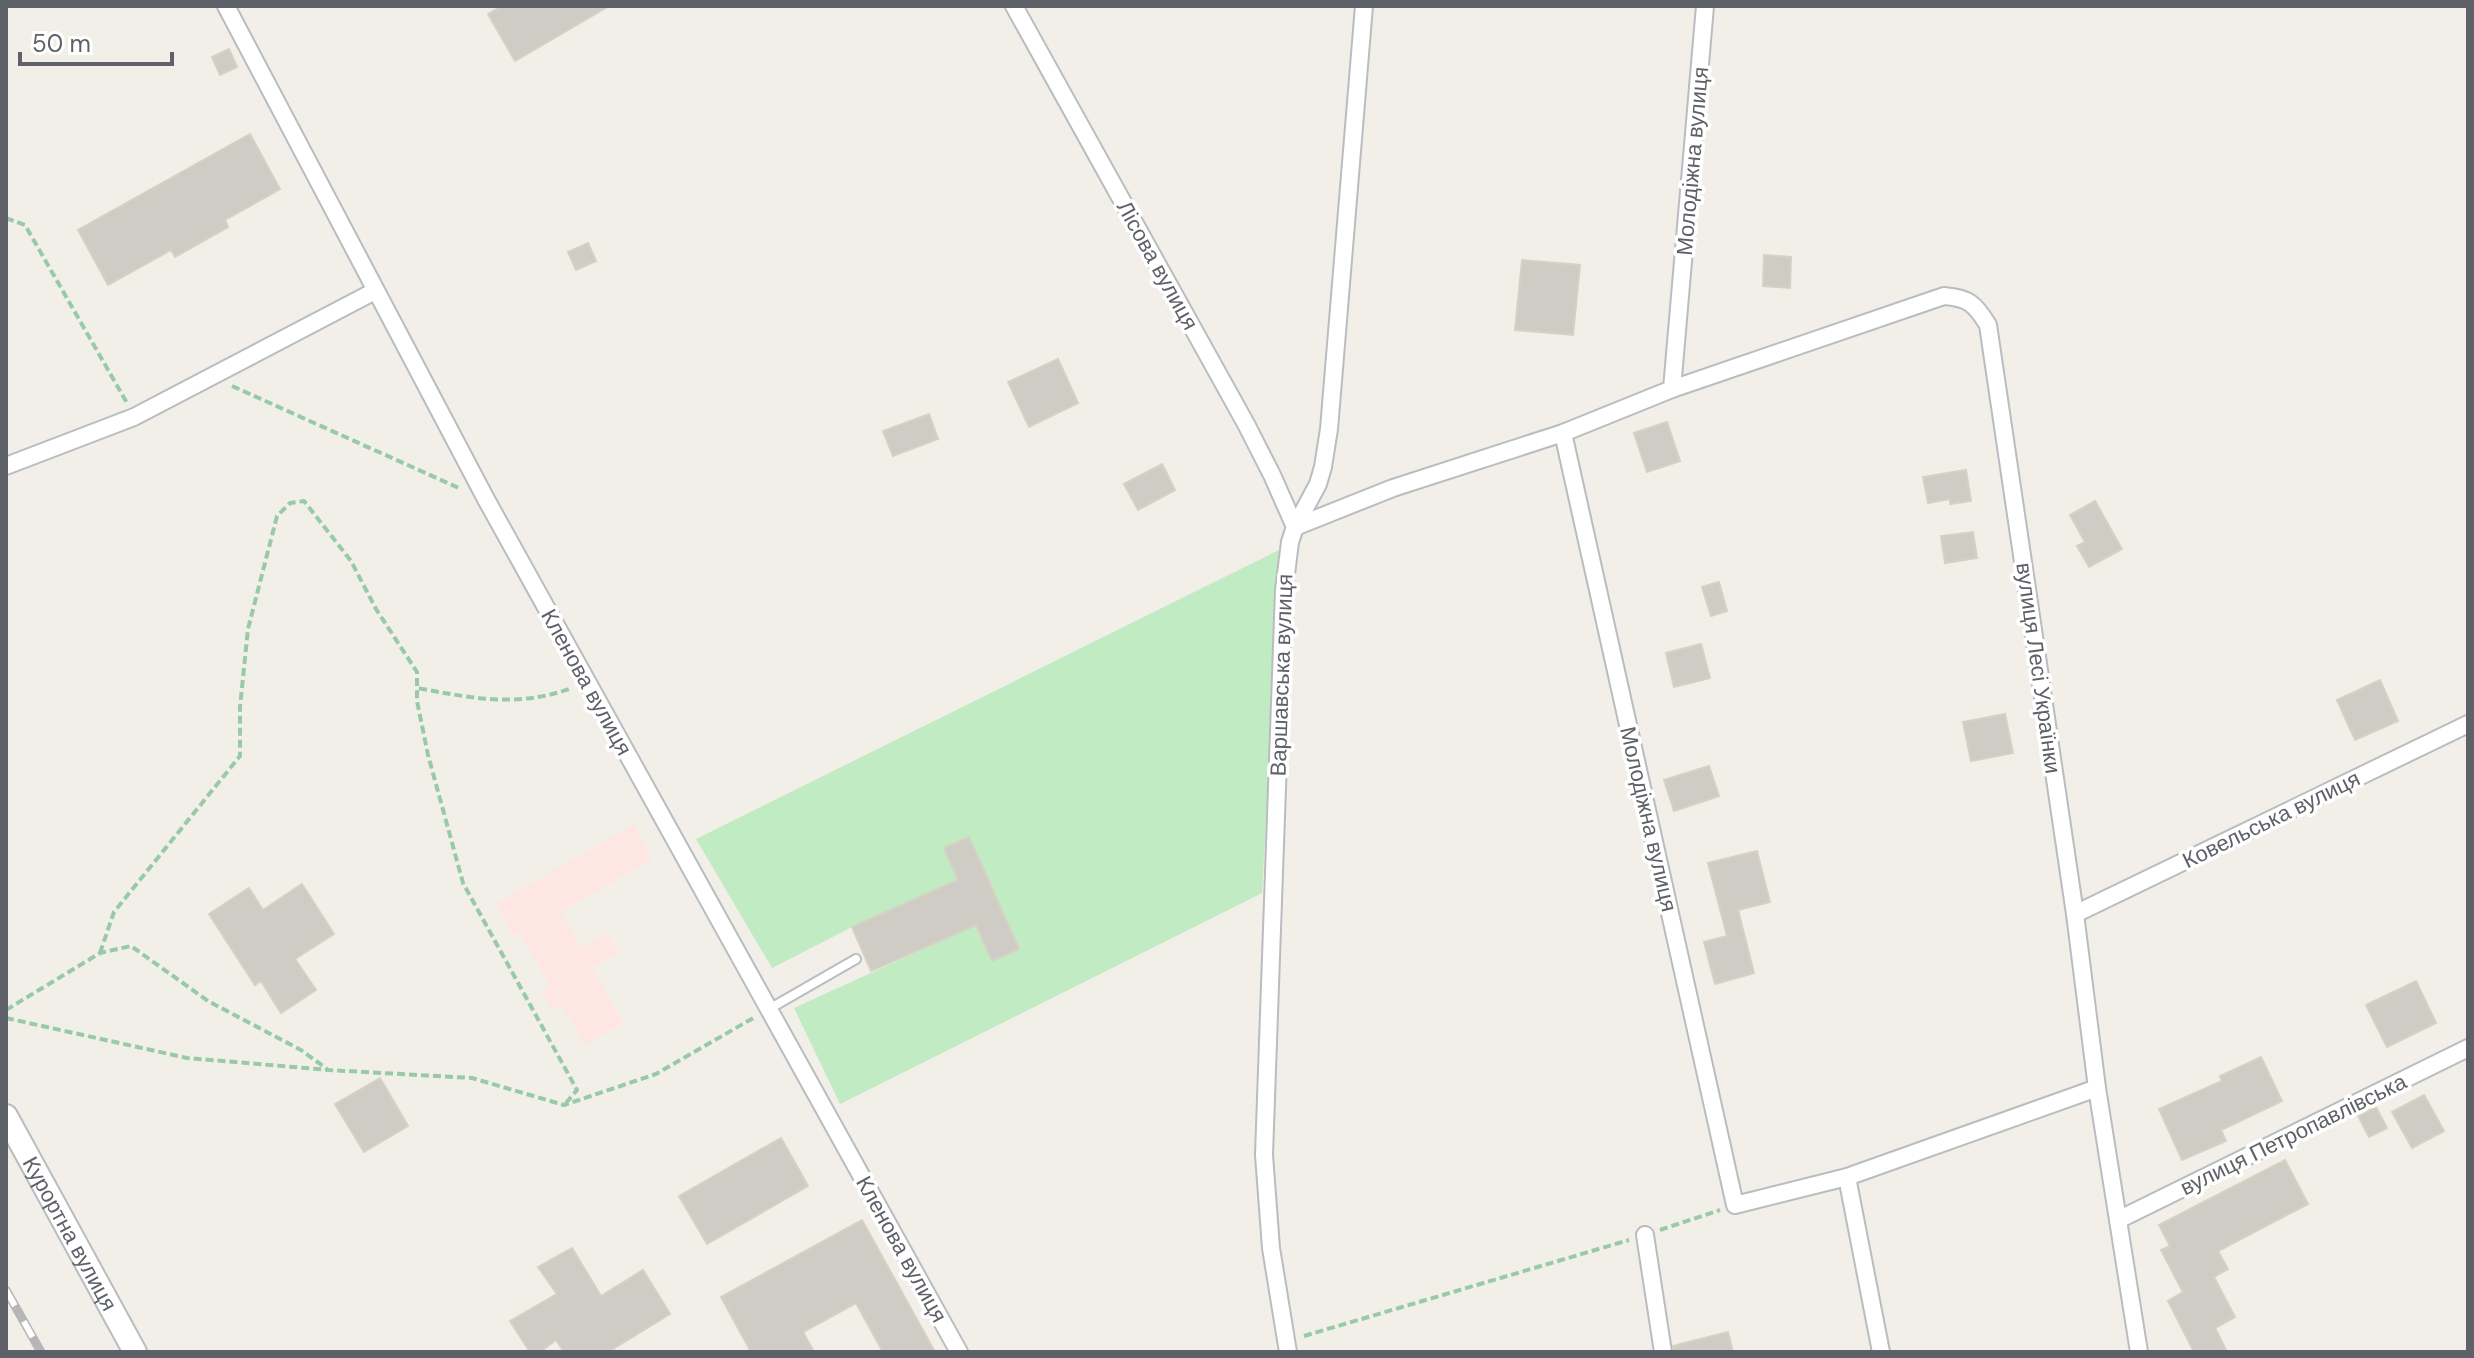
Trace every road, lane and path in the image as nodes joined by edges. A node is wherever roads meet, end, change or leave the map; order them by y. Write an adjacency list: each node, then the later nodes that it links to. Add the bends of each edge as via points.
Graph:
1 (226, 6): 6 (street, Кленова вулиця)
2 (1014, 6): 13 (street, Лісова вулиця, via 1246,424)
3 (1364, 6): 13 (street, Варшавська вулиця, via 1329,429 1318,484)
4 (1705, 6): 8 (street, Молодіжна вулиця)
5 (6, 218): 9 (path, via 25,225)
6 (375, 291): 7 (street); 12 (street, Кленова вулиця)
7 (212, 376): 9 (street); 12 (path)
8 (1672, 389): 10 (street); 17 (street, вулиця Лесі Українки, via 1944,296 1964,298 1979,309 1988,325)
9 (134, 417): 11 (street)
10 (1563, 433): 13 (street, via 1393,488); 29 (street, Молодіжна вулиця)
11 (6, 466)
12 (487, 501): 14 (street, Кленова вулиця)
13 (1295, 527): 32 (street, Варшавська вулиця, via 1284,590 1264,1116 1266,1200)
14 (587, 682): 15 (path, via 519,701); 21 (street, Кленова вулиця)
15 (417, 688): 18 (path, via 417,672 351,561 304,501 290,503 277,516 248,629 240,756 114,912); 26 (path, via 428,755 463,883 577,1090)
16 (2468, 724): 17 (street, Ковельська вулиця)
17 (2075, 914): 25 (street, вулиця Лесі Українки)
18 (100, 953): 20 (path); 24 (path, via 131,946 208,1001)
19 (856, 959): 21 (lane)
20 (6, 1010)
21 (768, 1010): 26 (path, via 656,1074); 34 (street, Кленова вулиця)
22 (6, 1018): 24 (path, via 187,1058)
23 (2468, 1048): 30 (street, вулиця Петропавлівська)
24 (329, 1070): 26 (path, via 472,1078)
25 (2097, 1088): 28 (street); 30 (street, вулиця Лесі Українки)
26 (564, 1105)
27 (6, 1116): 33 (street, Курортна вулиця)
28 (1847, 1177): 29 (street); 36 (street)
29 (1735, 1205): 31 (path)
30 (2118, 1220): 37 (street, вулиця Лесі Українки)
31 (1645, 1235): 32 (path); 35 (street)
32 (1287, 1347)
33 (135, 1352)
34 (959, 1352)
35 (1663, 1352)
36 (1881, 1352)
37 (2139, 1352)

